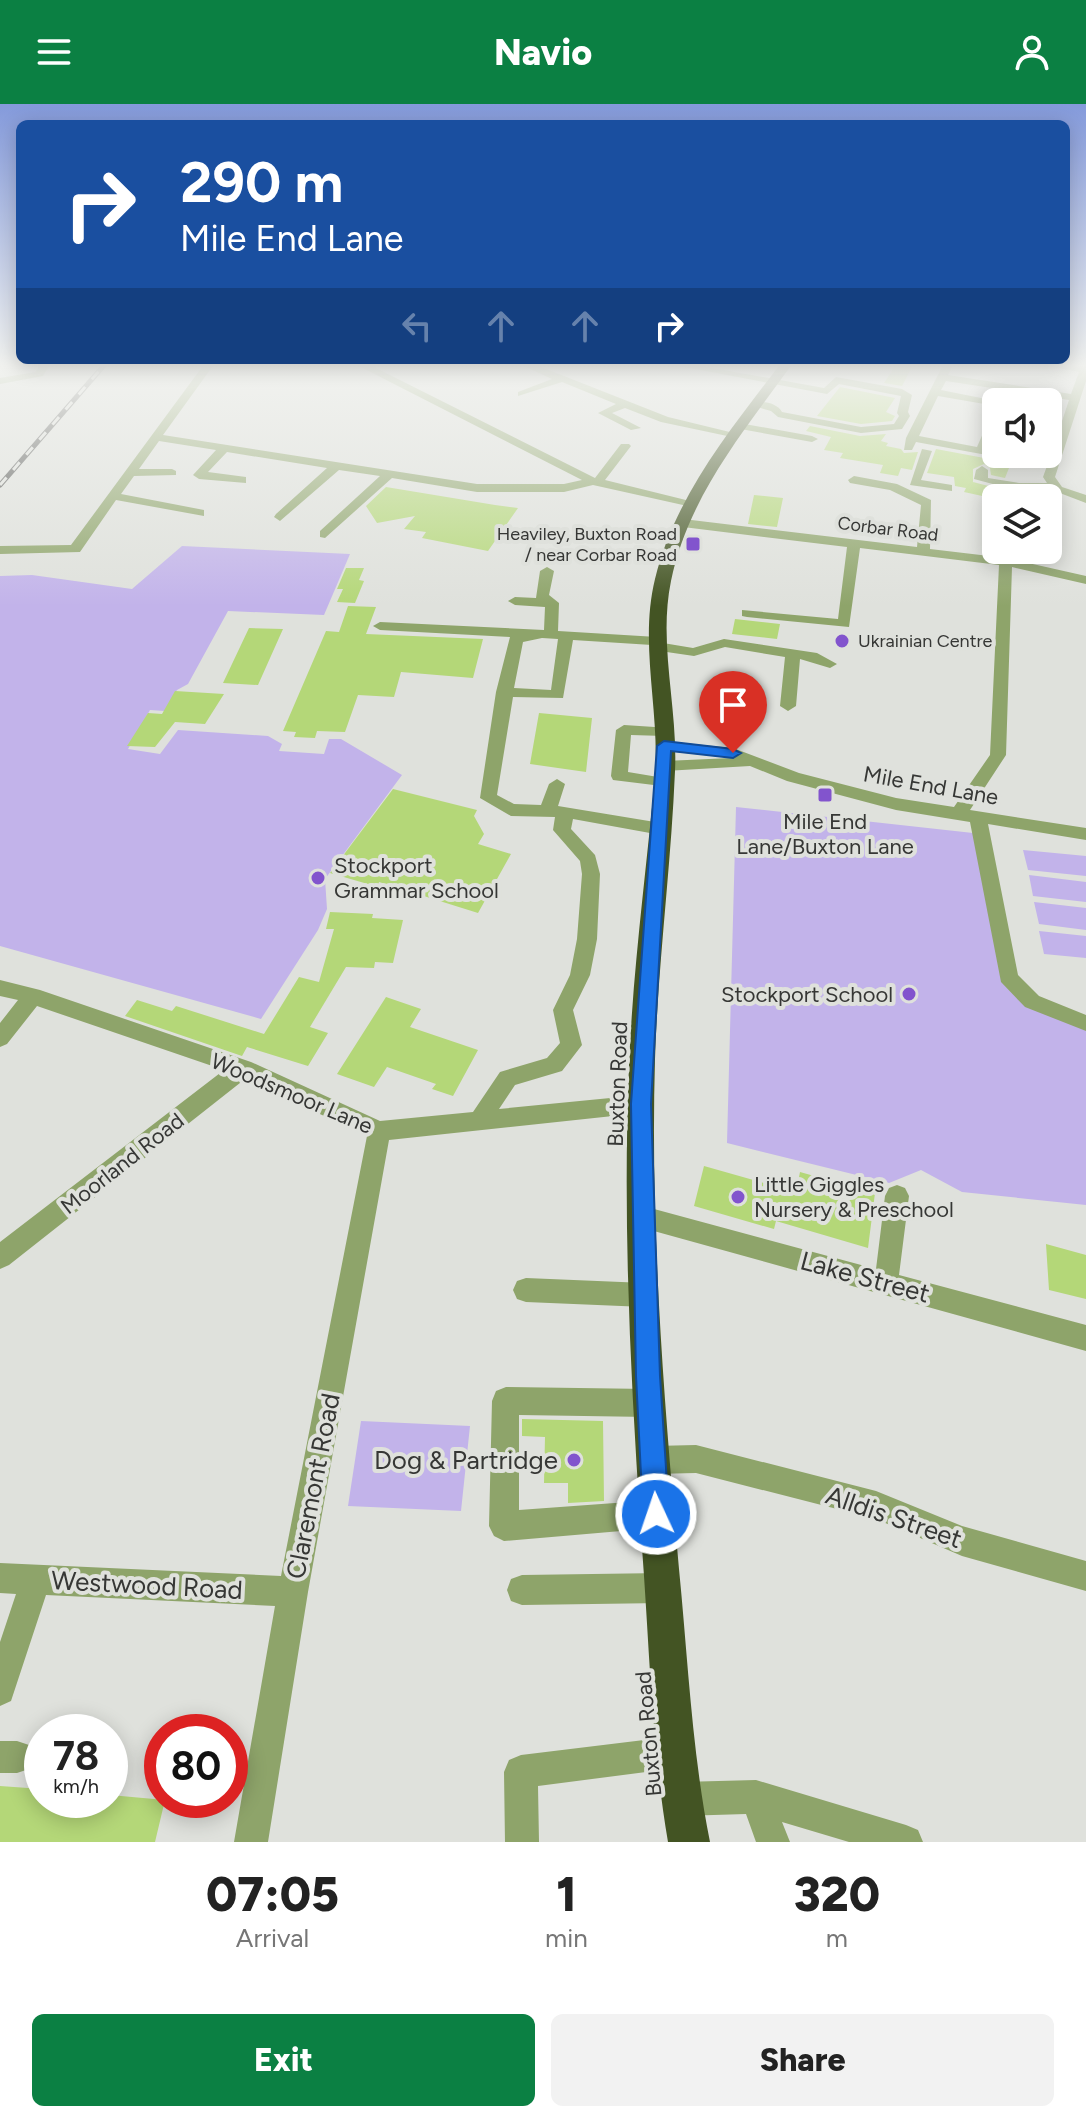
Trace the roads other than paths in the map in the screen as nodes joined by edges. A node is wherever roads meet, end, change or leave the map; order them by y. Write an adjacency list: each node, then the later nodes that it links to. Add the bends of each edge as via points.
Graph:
1 (151, 444): 14 (street)
2 (200, 444): 10 (street)
3 (520, 444): 19 (street)
4 (727, 444): 26 (highway, Buxton Road)
5 (900, 444): 8 (street)
6 (912, 444): 21 (street, via 928,451 914,482)
7 (920, 444): 11 (street)
8 (892, 445)
9 (625, 446): 19 (street)
10 (224, 448): 12 (street); 17 (street, via 192,475)
11 (981, 451)
12 (336, 466): 16 (street); 27 (street)
13 (982, 470): 20 (street, via 980,479)
14 (131, 472): 15 (street); 23 (street)
15 (172, 473)
16 (389, 474): 19 (street, via 523,490); 28 (street)
17 (242, 480)
18 (854, 480): 31 (street, via 893,487 927,503)
19 (596, 482): 26 (street, Corbar Road)
20 (1002, 484)
21 (948, 488)
22 (1062, 490): 24 (street)
23 (113, 496): 25 (street); 30 (street, via 75,549)
24 (1086, 499)
25 (200, 513)
26 (688, 513): 29 (street, Corbar Road); 43 (highway, Buxton Road, via 663,579)
27 (280, 517)
28 (325, 534)
29 (854, 542): 31 (street, Corbar Road); 39 (street, via 844,624)
30 (0, 550)
31 (923, 551): 32 (street, Corbar Road)
32 (982, 559)
33 (1006, 564): 51 (street, via 998,755)
34 (1015, 564): 36 (street, Corbar Road)
35 (547, 571): 38 (street, via 542,597)
36 (1086, 580)
37 (515, 601): 38 (street)
38 (552, 603): 42 (street)
39 (747, 613)
40 (380, 626): 41 (street)
41 (527, 634): 42 (street); 46 (street, via 512,648)
42 (559, 635): 43 (street); 46 (street, via 559,693)
43 (658, 644): 44 (street, via 694,652 724,643); 48 (highway, Buxton Road)
44 (793, 654): 45 (street); 47 (street)
45 (830, 664)
46 (504, 692): 50 (street, via 489,798 511,810)
47 (788, 706)
48 (664, 756): 51 (street, Mile End Lane, via 771,768 896,804); 52 (highway, Buxton Road)
49 (557, 784): 50 (street)
50 (556, 812): 52 (street); 60 (street, via 562,830 589,859 591,874 580,975 563,1010 571,1045 554,1065 508,1078)
51 (968, 815): 53 (street, Mile End Lane); 56 (street, via 1013,986 1035,1005)
52 (661, 829): 59 (highway, Buxton Road)
53 (1086, 834)
54 (0, 988): 55 (street, Woodsmoor Lane)
55 (33, 996): 57 (street); 58 (street, Woodsmoor Lane)
56 (1086, 1023)
57 (0, 1038)
58 (243, 1068): 61 (street, Woodsmoor Lane); 64 (street, Moorland Road)
59 (641, 1104): 60 (street, Woodsmoor Lane); 63 (highway, Buxton Road)
60 (479, 1121): 61 (street, Woodsmoor Lane)
61 (379, 1131): 77 (street, Claremont Road)
62 (897, 1196): 65 (street)
63 (643, 1217): 65 (street, Lake Street); 67 (highway, Buxton Road)
64 (0, 1257)
65 (884, 1281): 68 (street, Lake Street)
66 (526, 1290): 67 (street)
67 (645, 1295): 69 (highway, Buxton Road)
68 (1086, 1338)
69 (649, 1403): 70 (highway, Buxton Road); 71 (street, via 506,1401 504,1526)
70 (654, 1460): 71 (highway, Buxton Road); 72 (street, Alldis Street, via 696,1459 876,1505 962,1541)
71 (656, 1514): 75 (highway, Buxton Road)
72 (1086, 1576)
73 (0, 1578): 74 (street, Westwood Road)
74 (36, 1579): 77 (street, Westwood Road); 78 (street)
75 (663, 1588): 76 (street); 79 (highway, Buxton Road)
76 (522, 1590)
77 (293, 1592): 82 (street, Claremont Road)
78 (0, 1690)
79 (677, 1752): 81 (highway, Buxton Road); 83 (street, via 521,1772)
80 (756, 1797): 81 (street); 85 (street); 86 (street)
81 (681, 1799): 84 (highway, Buxton Road)
82 (251, 1842)
83 (522, 1842)
84 (689, 1842)
85 (773, 1842)
86 (906, 1842)

